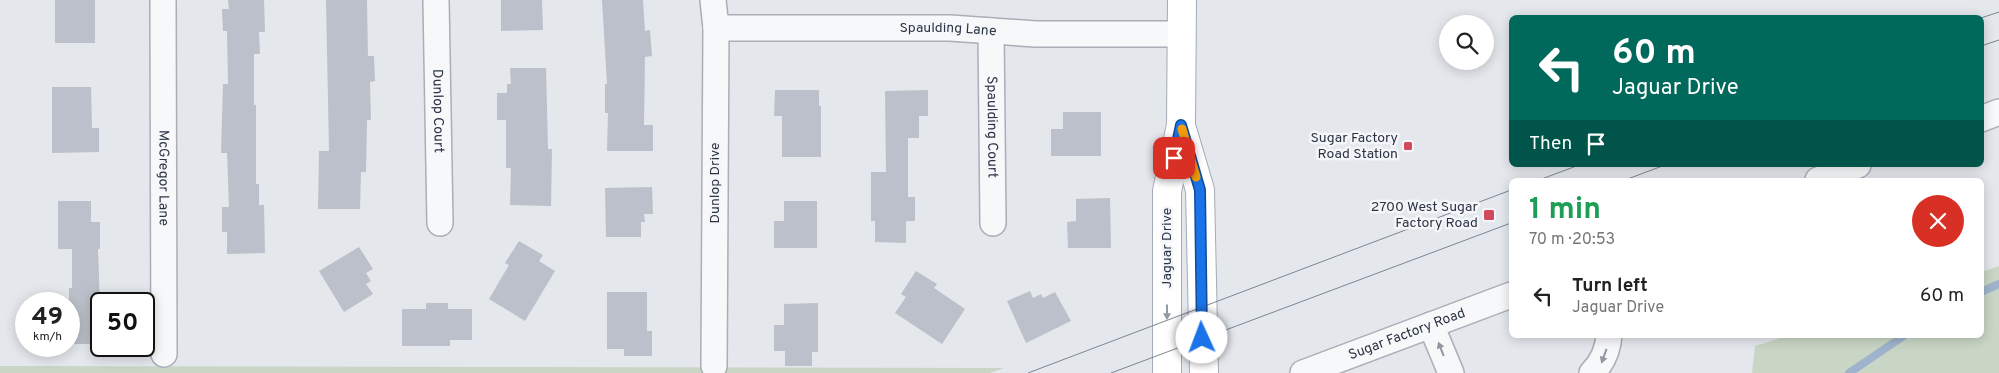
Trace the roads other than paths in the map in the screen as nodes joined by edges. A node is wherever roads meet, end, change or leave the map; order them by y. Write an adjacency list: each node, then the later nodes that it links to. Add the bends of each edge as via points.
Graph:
1 (163, 0): 18 (street, McGregor Lane)
2 (436, 0): 13 (street, Dunlop Court)
3 (713, 0): 5 (street, Dunlop Drive)
4 (1182, 0): 7 (main road, Jaguar Drive)
5 (716, 28): 6 (street, Spaulding Lane, via 950,28); 19 (street, Dunlop Drive)
6 (991, 31): 7 (street, Spaulding Lane); 14 (street, Spaulding Court)
7 (1181, 34): 10 (main road, Jaguar Drive)
8 (1999, 112): 9 (street)
9 (1984, 118)
10 (1181, 125): 20 (main road, Jaguar Drive, one-way to 20, via 1168,191); 21 (main road, Jaguar Drive, via 1200,190)
11 (1853, 167): 12 (street)
12 (1823, 178)
13 (440, 223)
14 (993, 223)
15 (1509, 296): 16 (street, Sugar Factory Road)
16 (1431, 325): 22 (street, Sugar Factory Road); 23 (street, one-way to 16)
17 (1608, 338): 24 (street, one-way to 24, via 1600,365)
18 (164, 354)
19 (714, 366)
20 (1167, 373)
21 (1204, 373)
22 (1304, 373)
23 (1451, 373)
24 (1592, 373)

